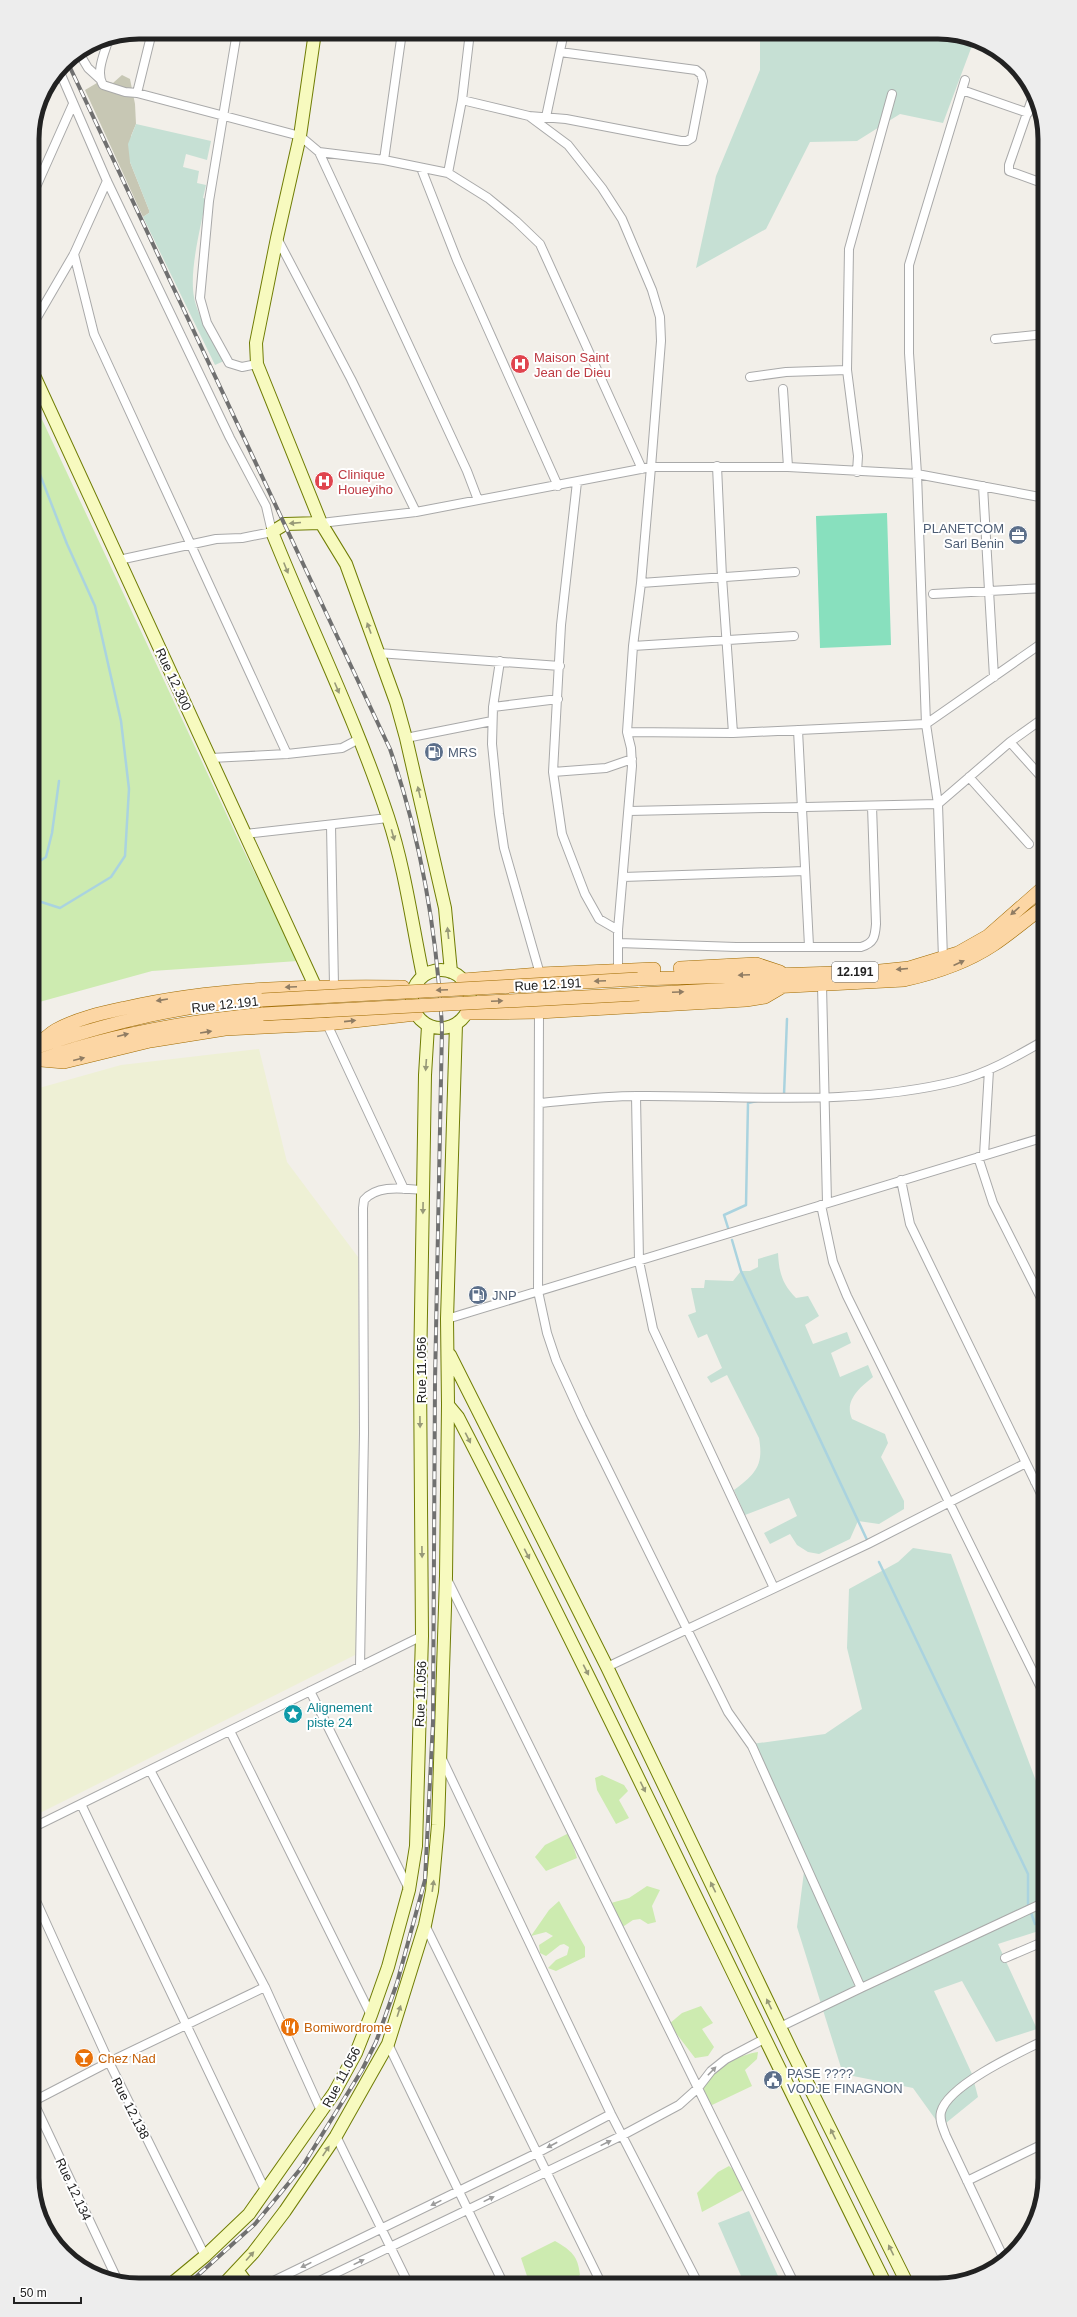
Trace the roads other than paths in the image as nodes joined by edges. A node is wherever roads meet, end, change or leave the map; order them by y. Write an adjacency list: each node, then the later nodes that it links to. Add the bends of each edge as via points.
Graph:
1 (150, 39): 14 (street)
2 (236, 39): 21 (street)
3 (314, 39): 23 (main road)
4 (401, 39): 25 (street)
5 (469, 39): 16 (street)
6 (563, 39): 8 (street)
7 (108, 44): 11 (street)
8 (560, 52): 22 (street); 22 (street, via 696,70 704,81 692,138 687,141)
9 (82, 57): 11 (street)
10 (62, 76): 18 (street)
11 (100, 80): 14 (street, via 103,85 114,89)
12 (965, 80): 13 (street)
13 (962, 90): 19 (street); 46 (street, via 909,265 909,353)
14 (137, 93): 21 (street)
15 (892, 94): 37 (street, via 849,249)
16 (462, 100): 20 (street); 27 (street)
17 (1031, 103): 19 (street)
18 (73, 104): 28 (street); 29 (street)
19 (1028, 113): 30 (street, via 1009,171)
20 (529, 116): 22 (street); 42 (street, via 568,145 602,188 622,219 652,290 660,317 661,341)
21 (223, 117): 23 (street); 36 (street, via 209,201 200,298 207,323 229,363 242,367)
22 (546, 117)
23 (300, 136): 24 (street); 31 (main road)
24 (319, 152): 25 (street); 51 (street, via 467,471)
25 (384, 160): 26 (street)
26 (421, 168): 27 (street); 48 (street, via 456,260)
27 (448, 173): 44 (street, via 488,198 540,244)
28 (39, 176)
29 (107, 181): 32 (street); 54 (street, via 230,438 266,506)
30 (1038, 181)
31 (277, 238): 36 (main road, via 256,343); 52 (street, via 351,379)
32 (74, 254): 33 (street); 55 (street, via 94,334)
33 (39, 314)
34 (1038, 335): 35 (street)
35 (995, 339)
36 (257, 364): 53 (main road)
37 (847, 370): 38 (street, via 786,372); 45 (street, via 858,456)
38 (750, 377)
39 (39, 386): 56 (main road, Rue 12.300)
40 (783, 389): 43 (street)
41 (718, 466): 42 (street); 43 (street); 58 (street)
42 (651, 467): 44 (street); 59 (street)
43 (788, 467): 45 (street)
44 (642, 469): 47 (street)
45 (857, 472): 46 (street)
46 (917, 474): 49 (street); 75 (street)
47 (577, 482): 48 (street); 69 (street, via 561,626)
48 (558, 486): 51 (street)
49 (983, 486): 50 (street); 61 (street)
50 (1038, 497)
51 (478, 500): 52 (street)
52 (416, 512): 53 (street)
53 (321, 523): 54 (main road, one-way to 54, via 285,524); 67 (main road, one-way to 53, via 346,564)
54 (272, 532): 55 (street); 80 (main road, one-way to 80)
55 (192, 544): 56 (street); 82 (street)
56 (119, 560): 83 (main road, Rue 12.300)
57 (795, 572): 58 (street)
58 (722, 577): 59 (street); 64 (street)
59 (641, 583): 65 (street)
60 (1038, 588): 61 (street)
61 (989, 591): 62 (street); 70 (street)
62 (933, 594)
63 (794, 636): 64 (street)
64 (728, 640): 65 (street); 78 (street)
65 (632, 646): 77 (street)
66 (1038, 646): 70 (street)
67 (378, 653): 68 (street); 79 (main road)
68 (500, 661): 69 (street); 72 (street)
69 (560, 666): 71 (street)
70 (994, 677): 75 (street)
71 (558, 699): 72 (street); 85 (street)
72 (493, 707): 73 (street)
73 (492, 721): 79 (street); 106 (street, via 492,744 504,848)
74 (1038, 722): 81 (street)
75 (926, 724): 76 (street); 88 (street)
76 (798, 730): 78 (street); 89 (street)
77 (627, 732): 78 (street); 84 (street)
78 (734, 733)
79 (406, 738): 105 (main road, one-way to 79, via 445,908)
80 (359, 739): 82 (street, via 342,748); 92 (main road)
81 (1010, 742): 86 (street); 87 (street)
82 (287, 754): 83 (street)
83 (210, 758): 94 (main road, Rue 12.300)
84 (632, 759): 85 (street, via 606,768); 91 (street)
85 (554, 772): 100 (street, via 562,834 586,894 599,919)
86 (1038, 773)
87 (969, 777): 88 (street); 95 (street)
88 (938, 804): 90 (street); 103 (street)
89 (802, 806): 90 (street); 91 (street); 96 (street)
90 (872, 806): 102 (street, via 875,937 871,944 861,948)
91 (629, 811): 97 (street)
92 (388, 818): 93 (street); 107 (main road, one-way to 107, via 400,858)
93 (331, 825): 94 (street); 112 (street)
94 (245, 834): 111 (main road, Rue 12.300)
95 (1029, 844)
96 (805, 872): 97 (street); 102 (street)
97 (623, 877): 100 (street)
98 (1038, 892): 103 (main road, Rue 12.191 / 12.191, one-way to 103, via 988,936)
99 (1038, 911): 110 (main road, Rue 12.191, one-way to 99, via 904,980 934,973 992,946)
100 (618, 930): 101 (street)
101 (619, 943): 102 (street, via 736,947); 104 (street)
102 (809, 946)
103 (943, 959): 109 (main road, Rue 12.191 / 12.191, one-way to 109, via 909,968)
104 (618, 971): 106 (main road); 109 (main road, via 763,964)
105 (451, 972): 107 (main road, via 435,970); 108 (main road)
106 (540, 974): 108 (main road)
107 (423, 976): 113 (main road)
108 (463, 980): 115 (main road, via 470,996)
109 (783, 980): 110 (main road, Rue 12.191); 114 (main road, via 765,997 746,1000); 122 (main road, Rue 12.191 / 12.191, one-way to 122, bridge, via 638,979 216,1004 133,1018); 123 (main road, Rue 12.191, one-way to 109, bridge, via 129,1034 263,1014 639,994)
110 (822, 985): 127 (street)
111 (316, 986): 112 (main road); 120 (main road, one-way to 120, via 242,990 151,1002 74,1021 55,1031)
112 (334, 986): 113 (main road)
113 (414, 987): 116 (main road, via 412,1001)
114 (539, 1012): 115 (main road); 128 (street)
115 (467, 1013): 118 (main road)
116 (416, 1014): 117 (main road, one-way to 116); 119 (main road)
117 (327, 1024): 124 (main road, one-way to 117, via 64,1062 150,1041 225,1029); 132 (street)
118 (456, 1024): 119 (main road, via 442,1028); 138 (main road)
119 (428, 1026): 133 (main road, Rue 11.056, one-way to 133)
120 (39, 1044)
121 (1038, 1044): 125 (street)
122 (39, 1046)
123 (39, 1060)
124 (39, 1061)
125 (988, 1070): 127 (street, via 958,1081); 130 (street)
126 (636, 1096): 127 (street); 128 (street); 135 (street)
127 (825, 1098): 134 (street)
128 (540, 1103): 136 (street)
129 (1038, 1139): 130 (street)
130 (981, 1156): 131 (street); 137 (street, via 993,1203)
131 (901, 1180): 134 (street); 141 (street, via 910,1224)
132 (404, 1189): 133 (street); 150 (street, via 391,1188 375,1192 364,1200 363,1208 364,1433)
133 (423, 1190): 149 (main road, Rue 11.056, one-way to 149, via 420,1372)
134 (824, 1204): 135 (street); 145 (street, via 828,1244 841,1284)
135 (639, 1260): 136 (street); 147 (street, via 653,1329)
136 (538, 1291): 138 (street); 148 (street, via 556,1360)
137 (1038, 1292)
138 (447, 1319): 139 (main road)
139 (448, 1352): 140 (main road); 151 (main road)
140 (448, 1405): 146 (main road); 170 (main road, one-way to 170, via 458,1417 588,1675)
141 (1026, 1463): 143 (street); 145 (street)
142 (1038, 1480): 143 (street)
143 (1035, 1482): 144 (street)
144 (1038, 1488)
145 (948, 1503): 147 (street); 152 (street)
146 (446, 1576): 155 (main road); 174 (street)
147 (774, 1588): 148 (street)
148 (688, 1628): 151 (street); 166 (street, via 728,1712 752,1746)
149 (422, 1636): 150 (street); 159 (main road, Rue 11.056, via 416,1846)
150 (360, 1667): 153 (street)
151 (607, 1667): 169 (main road, one-way to 151)
152 (1038, 1682)
153 (310, 1691): 154 (street); 159 (street)
154 (230, 1731): 156 (street); 167 (street)
155 (439, 1754): 162 (main road, one-way to 155, via 436,1856); 177 (street)
156 (150, 1770): 157 (street); 165 (street)
157 (81, 1804): 158 (street); 168 (street)
158 (39, 1825)
159 (410, 1890): 167 (main road, Rue 11.056)
160 (1038, 1906): 166 (street)
161 (39, 1907): 173 (street, Rue 12.138)
162 (426, 1925): 171 (main road, one-way to 162); 182 (street)
163 (1038, 1944): 164 (street)
164 (1005, 1958)
165 (265, 1987): 168 (street); 176 (street)
166 (862, 1988): 169 (street)
167 (371, 2015): 176 (main road, Rue 11.056, via 356,2053)
168 (188, 2025): 173 (street); 185 (street)
169 (780, 2027): 205 (main road, one-way to 169)
170 (764, 2039): 174 (street, one-way to 170, via 711,2071 726,2059); 204 (main road)
171 (388, 2044): 180 (main road); 186 (street)
172 (1038, 2044): 184 (street, via 991,2067 946,2101 941,2112 941,2122)
173 (109, 2062): 175 (street); 191 (street, Rue 12.138)
174 (698, 2088): 179 (street, via 679,2105); 203 (street)
175 (39, 2097)
176 (322, 2113): 185 (main road, Rue 11.056)
177 (611, 2114): 179 (street); 182 (street, one-way to 182)
178 (39, 2116): 193 (street, Rue 12.134)
179 (623, 2135): 183 (street, one-way to 179); 202 (street)
180 (336, 2136): 188 (street); 192 (main road, one-way to 180, via 280,2217)
181 (1038, 2146): 184 (street)
182 (537, 2154): 183 (street); 186 (street)
183 (546, 2172): 187 (street, one-way to 183); 201 (street)
184 (967, 2181): 190 (street)
185 (266, 2192): 191 (main road, Rue 11.056, via 249,2214)
186 (459, 2192): 187 (street); 188 (street, one-way to 188)
187 (467, 2210): 189 (street); 200 (street)
188 (382, 2229): 189 (street); 197 (street, one-way to 197)
189 (390, 2247): 198 (street, one-way to 189); 199 (street)
190 (1002, 2255)
191 (205, 2256): 194 (main road, Rue 11.056)
192 (237, 2270): 195 (main road); 196 (main road)
193 (115, 2275)
194 (178, 2278)
195 (230, 2278)
196 (243, 2278)
197 (280, 2278)
198 (326, 2278)
199 (406, 2278)
200 (501, 2278)
201 (599, 2278)
202 (695, 2278)
203 (792, 2278)
204 (883, 2278)
205 (905, 2278)

